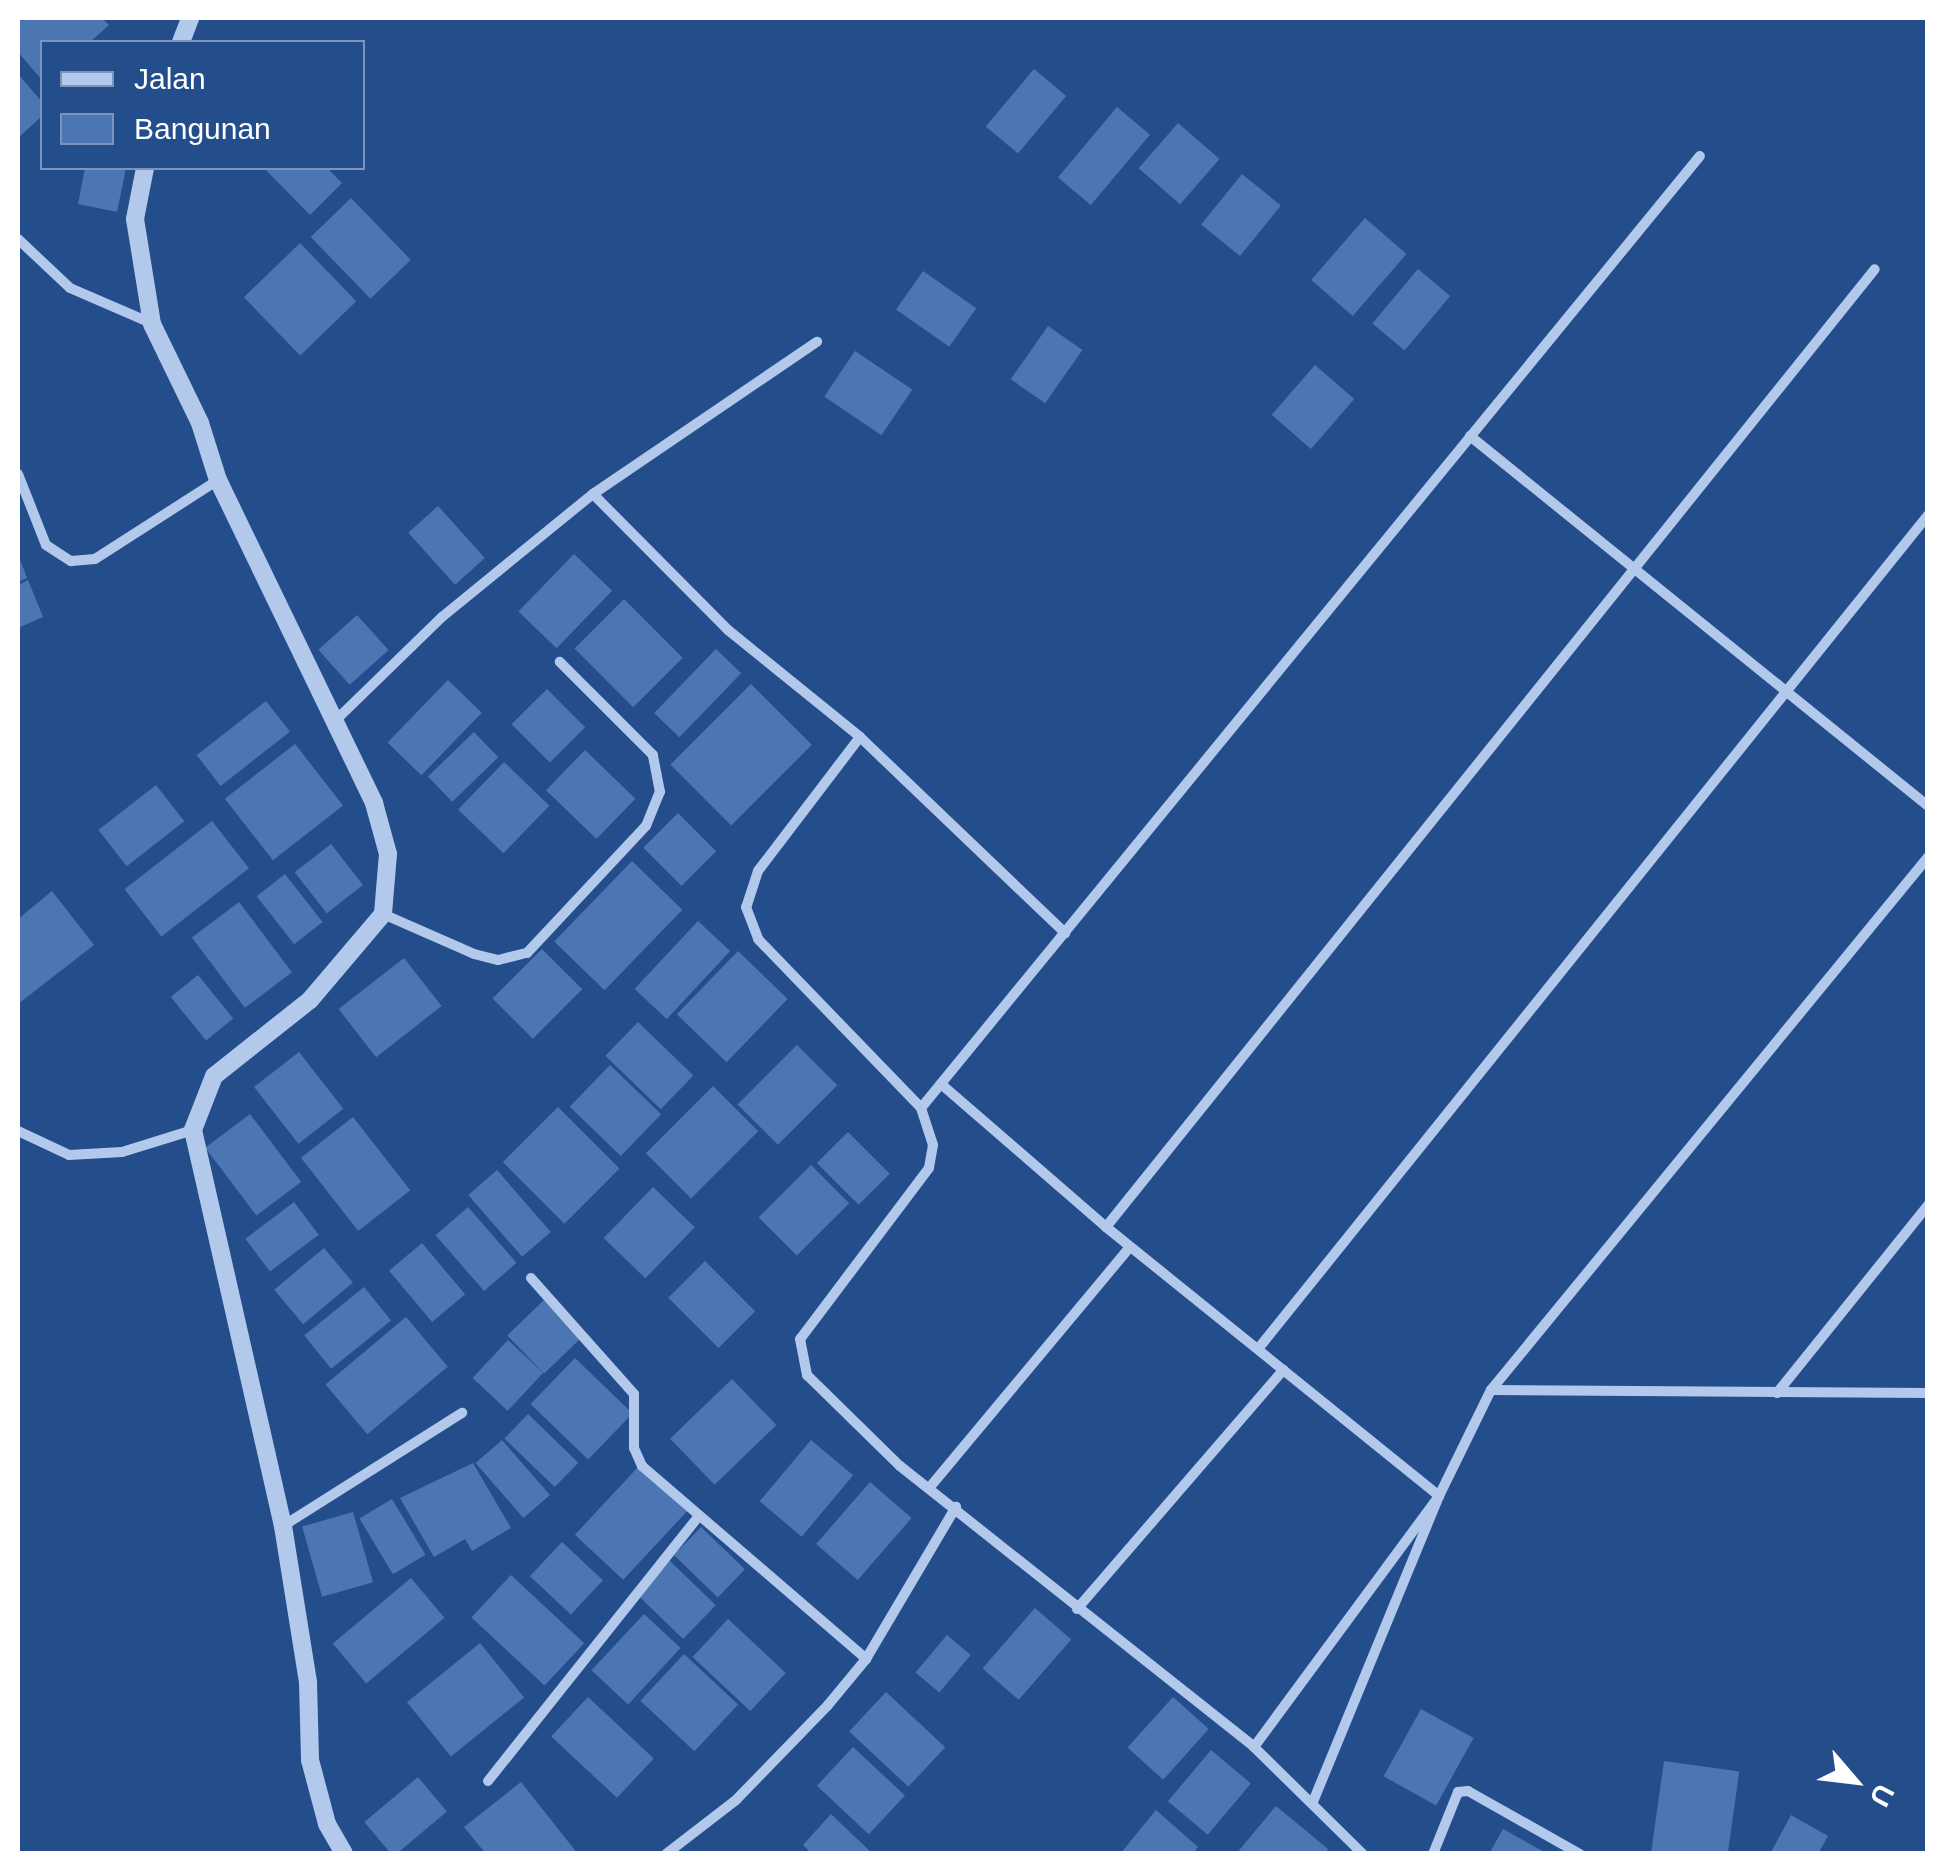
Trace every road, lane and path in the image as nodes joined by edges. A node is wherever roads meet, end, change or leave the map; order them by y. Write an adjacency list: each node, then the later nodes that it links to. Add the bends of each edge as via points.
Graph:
1 (1700, 156): 7 (street)
2 (145, 170): 5 (street, via 134,219)
3 (18, 240): 5 (street, via 70,288)
4 (1876, 269): 12 (street)
5 (152, 324): 9 (street, via 200,423)
6 (817, 342): 10 (street)
7 (1470, 436): 12 (street); 20 (street)
8 (18, 474): 9 (street, via 46,546 71,561 95,559)
9 (218, 480): 15 (street)
10 (592, 494): 15 (street, via 442,616); 16 (street, via 728,630)
11 (1928, 515): 14 (street)
12 (1634, 568): 14 (street); 26 (street)
13 (560, 662): 19 (street, via 654,754 660,792 646,826 526,952 498,960 474,954)
14 (1787, 690): 17 (street); 29 (street)
15 (336, 719): 19 (street, via 374,803 388,854)
16 (860, 737): 20 (street); 22 (street, via 758,871 746,907 758,939)
17 (1928, 806)
18 (1928, 857): 31 (street)
19 (383, 914): 23 (street, via 310,1000 214,1076)
20 (1064, 933): 21 (street)
21 (941, 1084): 22 (street); 26 (street)
22 (921, 1108): 35 (street, via 933,1145 929,1168 810,1324 800,1355 828,1402)
23 (193, 1130): 24 (street, via 122,1152 69,1155); 39 (street)
24 (18, 1131)
25 (1928, 1205): 32 (street)
26 (1106, 1227): 27 (street)
27 (1130, 1247): 29 (street); 35 (street)
28 (531, 1278): 38 (street, via 634,1394 634,1448 642,1466)
29 (1258, 1349): 30 (street)
30 (1283, 1370): 36 (street); 40 (street)
31 (1492, 1390): 32 (street); 36 (street)
32 (1776, 1393): 33 (street)
33 (1928, 1393)
34 (462, 1413): 39 (street)
35 (930, 1488): 37 (street)
36 (1439, 1496): 42 (street); 44 (street)
37 (956, 1507): 40 (street); 41 (street)
38 (698, 1517): 41 (street); 43 (street)
39 (283, 1526): 45 (street, via 308,1682 310,1760 327,1824)
40 (1077, 1609): 42 (street)
41 (866, 1659): 46 (street, via 736,1800)
42 (1254, 1748): 44 (street)
43 (488, 1780)
44 (1313, 1801): 47 (street)
45 (344, 1854)
46 (666, 1854)
47 (1363, 1854)
48 (1433, 1854): 49 (street, via 1458,1792 1468,1791)
49 (1580, 1854)

